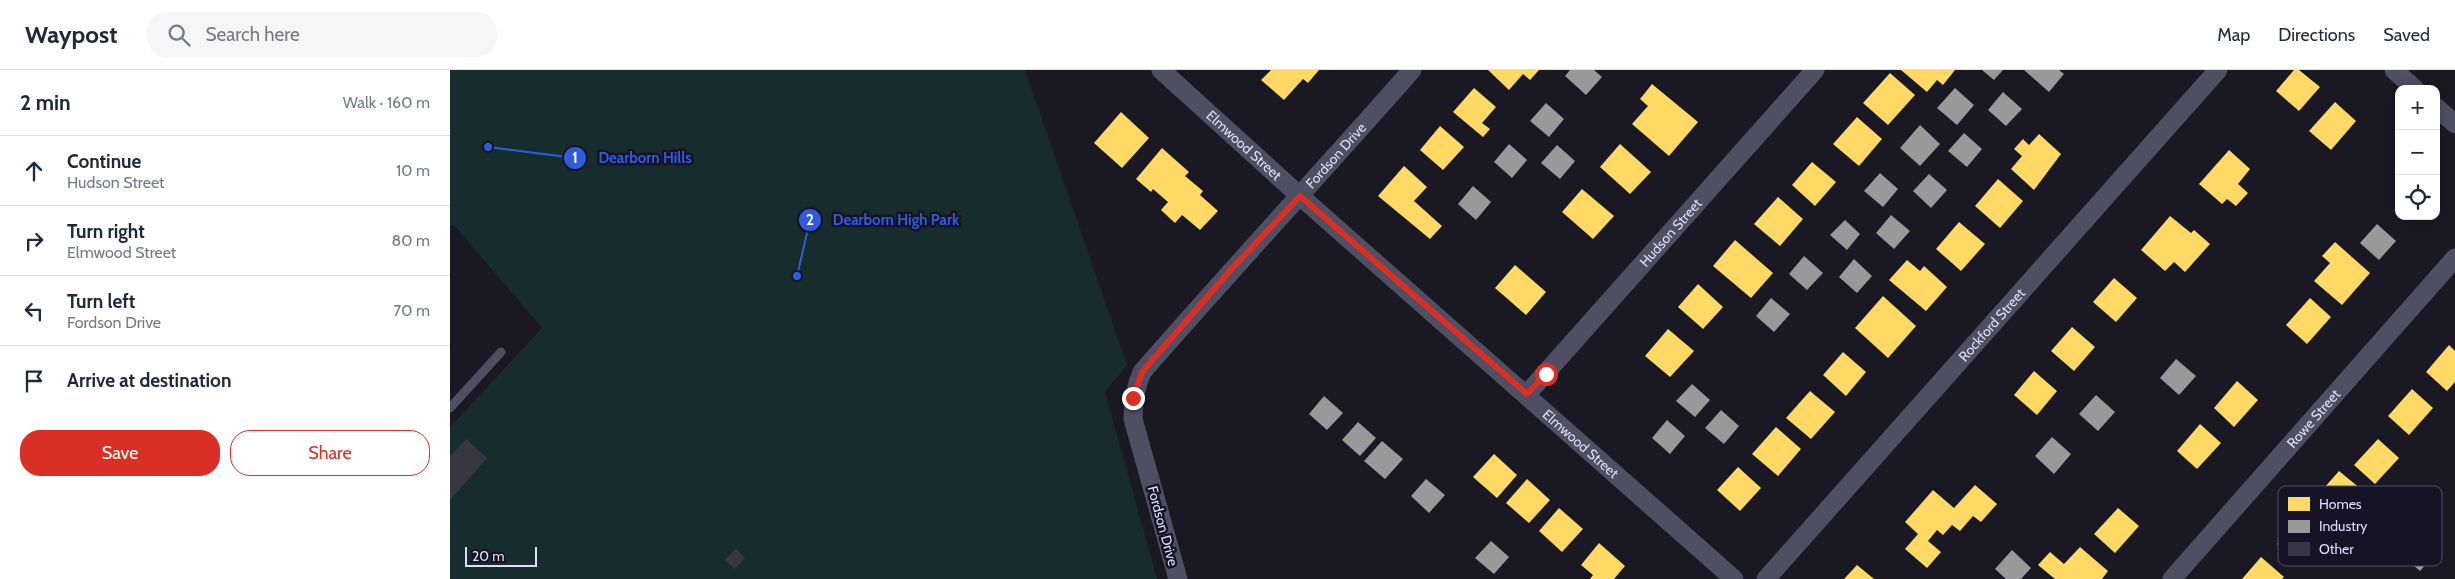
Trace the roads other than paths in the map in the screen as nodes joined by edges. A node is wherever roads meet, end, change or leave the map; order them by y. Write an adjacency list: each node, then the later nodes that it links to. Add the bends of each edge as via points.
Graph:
1 (1160, 70): 9 (street, Elmwood Street)
2 (1412, 70): 9 (street, Fordson Drive)
3 (1814, 70): 12 (street, Hudson Street)
4 (2218, 70): 16 (street, Rockford Street)
5 (2394, 70): 6 (street)
6 (2411, 85)
7 (2440, 111): 8 (street)
8 (2455, 124)
9 (1300, 196): 12 (street, Elmwood Street); 14 (street, Fordson Drive, via 1228,273 1149,365 1136,386 1133,419)
10 (2455, 258): 17 (street, Rowe Street)
11 (501, 352): 13 (lane)
12 (1527, 394): 15 (street, Elmwood Street)
13 (450, 408)
14 (1178, 579)
15 (1734, 579)
16 (1766, 579)
17 (2172, 579)

